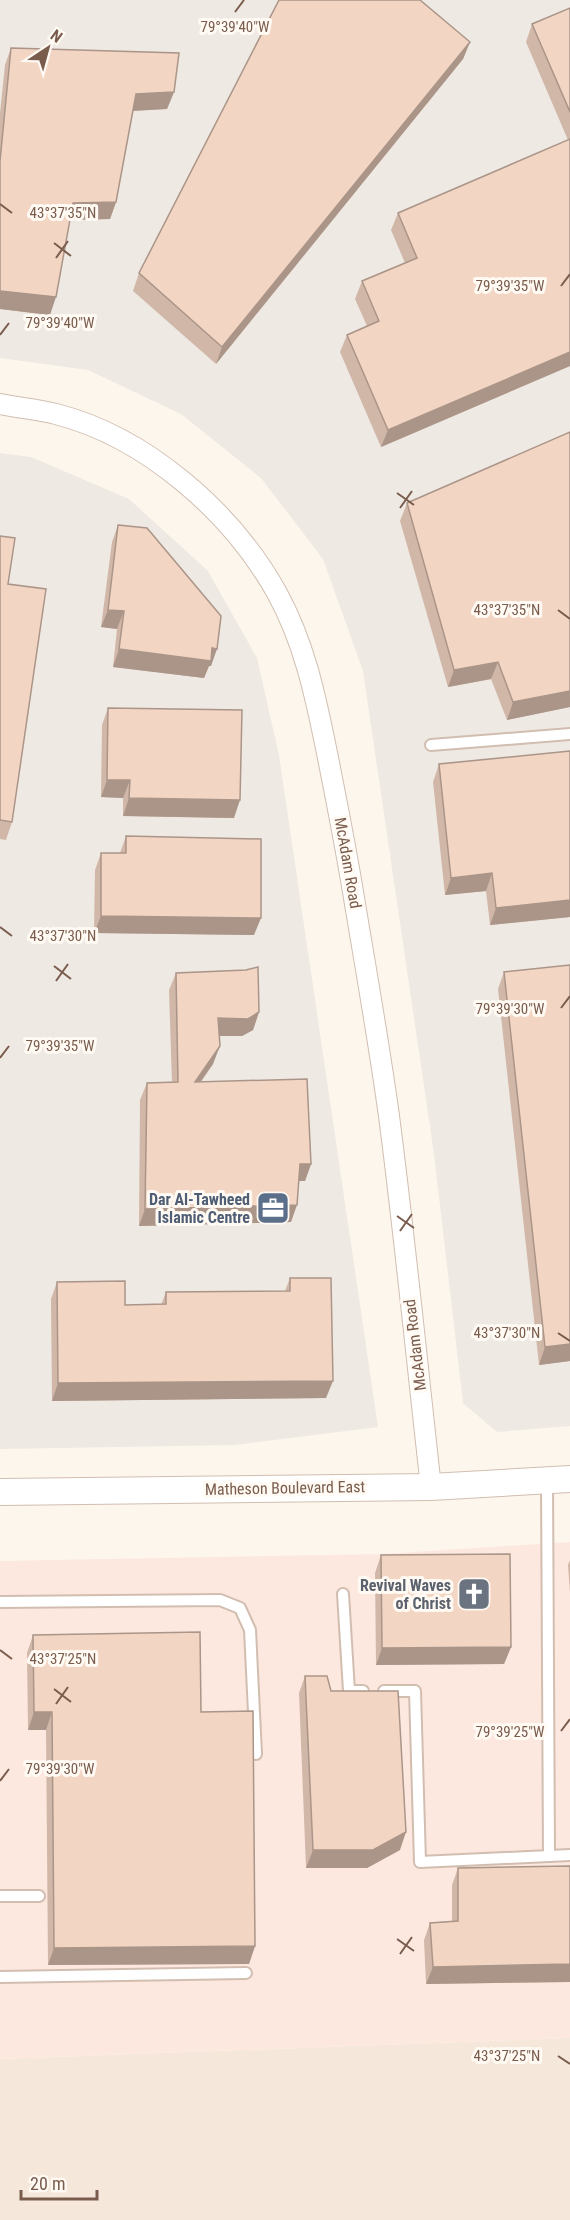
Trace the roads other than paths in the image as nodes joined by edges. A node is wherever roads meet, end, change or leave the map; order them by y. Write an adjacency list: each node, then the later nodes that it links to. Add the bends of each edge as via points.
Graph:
1 (0, 404): 5 (street, McAdam Road, via 57,414 102,431 184,482 219,514 250,551 297,635 312,681 342,825 387,1102)
2 (570, 734): 3 (lane)
3 (430, 745)
4 (559, 1479): 5 (street, Matheson Boulevard East); 11 (lane)
5 (431, 1487): 6 (street, Matheson Boulevard East)
6 (0, 1492)
7 (343, 1594): 11 (lane, via 349,1691 415,1691 420,1862)
8 (0, 1602): 9 (lane, via 220,1600 240,1608 250,1630)
9 (256, 1754)
10 (570, 1855): 11 (lane)
11 (549, 1856)
12 (0, 1896): 13 (lane)
13 (39, 1896)
14 (246, 1973): 15 (lane)
15 (0, 1977)

